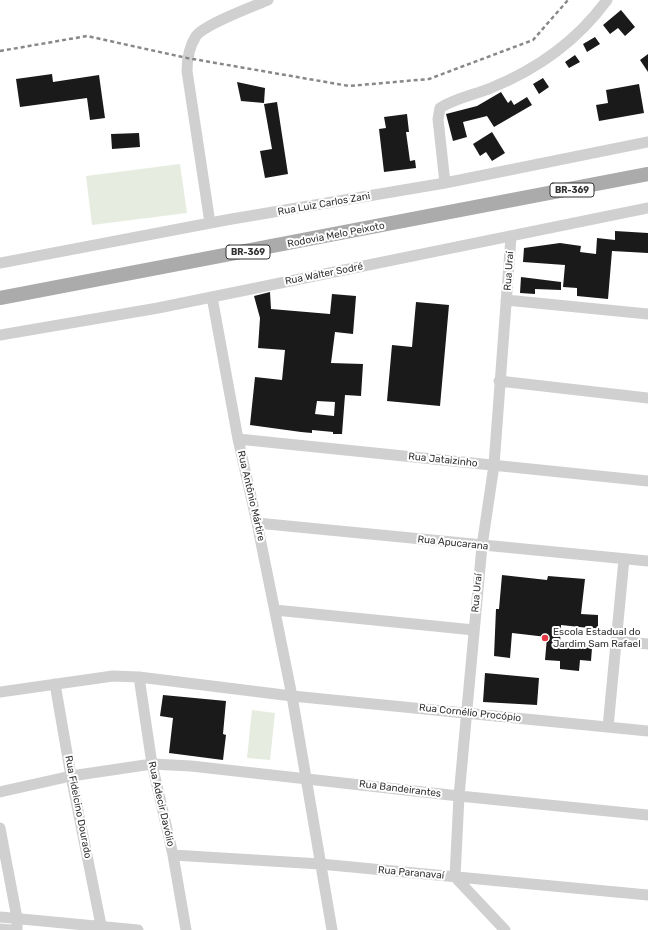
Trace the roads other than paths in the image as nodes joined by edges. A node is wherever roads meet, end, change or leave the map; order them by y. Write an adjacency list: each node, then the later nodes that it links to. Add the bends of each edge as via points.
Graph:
1 (268, 0): 7 (street, via 197,34 187,58)
2 (607, 0): 5 (street, via 577,36 534,67 512,80 440,108 438,119)
3 (648, 142): 5 (street, Rua Luiz Carlos Zani)
4 (648, 174): 11 (main road, Rodovia Melo Peixoto / BR-369)
5 (445, 184): 7 (street, Rua Luiz Carlos Zani)
6 (648, 208): 8 (street, Rua Walter Sodré)
7 (210, 224): 9 (street, Rua Luiz Carlos Zani)
8 (511, 237): 10 (street, Rua Walter Sodré); 12 (street, Rua Uraí)
9 (0, 263)
10 (212, 297): 14 (street, Rua Walter Sodré); 17 (street, Rua Antônio Mártire)
11 (0, 298)
12 (506, 300): 13 (street); 15 (street, Rua Uraí)
13 (648, 314)
14 (0, 335)
15 (499, 381): 16 (street); 18 (street, Rua Uraí)
16 (648, 398)
17 (238, 439): 18 (street, Rua Jataizinho); 20 (street, Rua Antônio Mártire)
18 (494, 465): 19 (street, Rua Jataizinho); 21 (street, Rua Uraí)
19 (648, 481)
20 (257, 523): 21 (street, Rua Apucarana); 24 (street, Rua Antônio Mártire)
21 (482, 546): 22 (street, Rua Apucarana); 25 (street, Rua Uraí)
22 (624, 559): 23 (street, Rua Apucarana); 26 (street)
23 (648, 561)
24 (275, 610): 25 (street); 31 (street, Rua Antônio Mártire)
25 (474, 630): 32 (street, Rua Uraí)
26 (616, 641): 27 (street); 33 (street)
27 (648, 644)
28 (139, 677): 29 (street, Rua Cornélio Procópio, via 113,676); 31 (street, Rua Cornélio Procópio); 35 (street, Rua Adecir Davólio)
29 (55, 684): 30 (street, Rua Cornélio Procópio); 36 (street, Rua Fidelcino Dourado)
30 (0, 692)
31 (292, 696): 32 (street, Rua Cornélio Procópio); 37 (street, Rua Antônio Mártire)
32 (467, 713): 33 (street, Rua Cornélio Procópio); 39 (street, Rua Uraí)
33 (608, 727): 34 (street, Rua Cornélio Procópio)
34 (648, 731)
35 (152, 764): 36 (street, Rua Bandeirantes); 37 (street, Rua Bandeirantes); 42 (street, Rua Adecir Davólio)
36 (71, 776): 38 (street, Rua Bandeirantes); 49 (street, Rua Fidelcino Dourado)
37 (308, 778): 39 (street, Rua Bandeirantes); 43 (street, Rua Antônio Mártire)
38 (0, 792)
39 (459, 796): 40 (street, Rua Bandeirantes); 44 (street, Rua Uraí)
40 (648, 815)
41 (0, 828): 47 (street)
42 (173, 855): 43 (street, Rua Paranavaí); 53 (street, Rua Adecir Davólio)
43 (320, 864): 44 (street, Rua Paranavaí); 54 (street, Rua Antônio Mártire)
44 (455, 877): 45 (street, Rua Paranavaí); 55 (street)
45 (648, 895)
46 (0, 917): 47 (street)
47 (17, 918): 49 (street); 51 (street)
48 (0, 929): 50 (street)
49 (103, 929): 52 (street)
50 (11, 930)
51 (17, 930)
52 (138, 930)
53 (186, 930)
54 (332, 930)
55 (505, 930)

